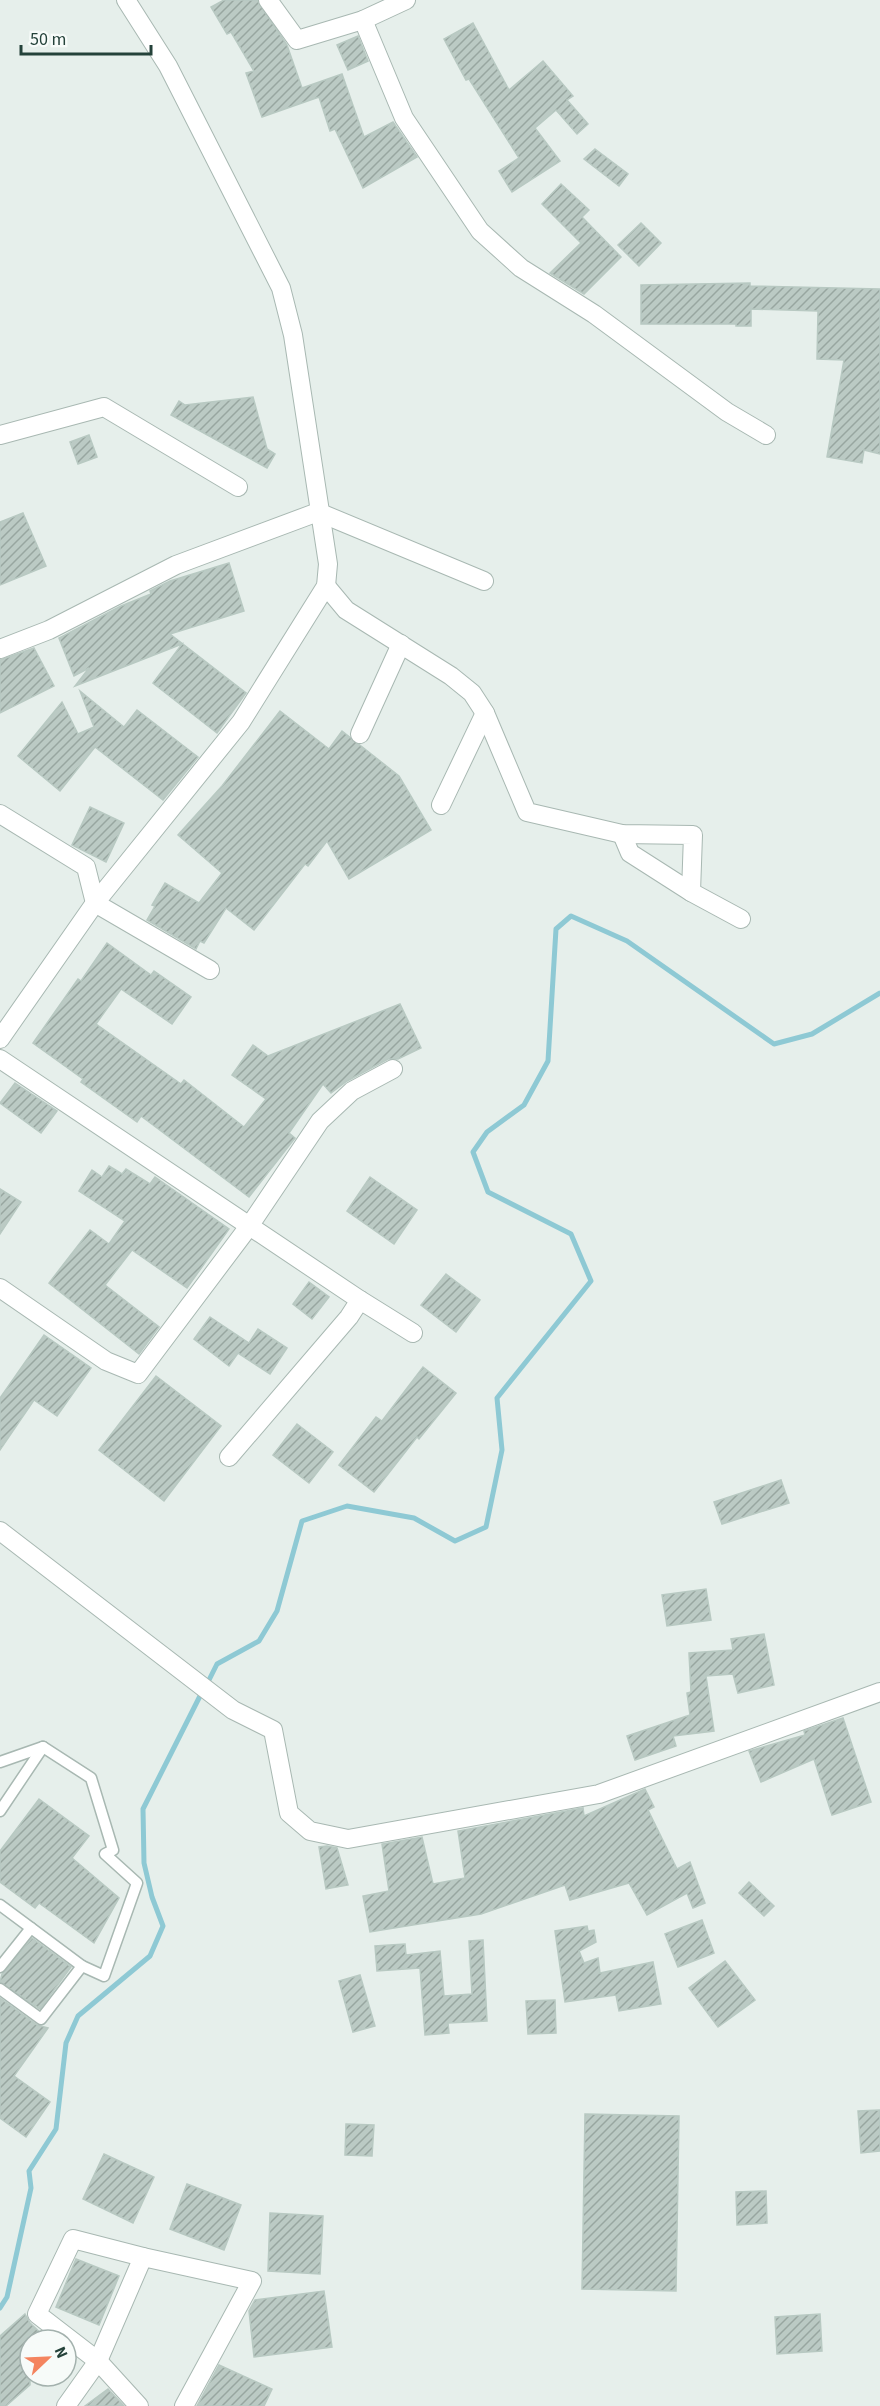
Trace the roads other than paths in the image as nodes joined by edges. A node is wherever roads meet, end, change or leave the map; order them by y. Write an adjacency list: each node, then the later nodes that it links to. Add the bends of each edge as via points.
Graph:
1 (126, 0): 8 (street, via 168,66 281,288 293,335)
2 (268, 0): 4 (street, via 297,40)
3 (406, 0): 4 (street)
4 (363, 20): 6 (street, via 404,118 480,231 521,268 594,314 727,412)
5 (0, 435): 7 (street, via 104,407)
6 (766, 435)
7 (238, 487)
8 (318, 512): 9 (street); 10 (street, via 328,564); 12 (street, via 176,565 49,630)
9 (484, 581)
10 (326, 586): 11 (street, via 346,610); 19 (street, via 241,722)
11 (401, 644): 13 (street, via 452,676 472,693); 14 (street)
12 (0, 650)
13 (485, 713): 15 (street); 17 (street, via 527,812)
14 (360, 734)
15 (441, 805)
16 (0, 814): 19 (street, via 86,867)
17 (622, 834): 18 (street, via 630,853); 18 (street, via 693,835)
18 (691, 892): 20 (street)
19 (95, 903): 21 (street); 22 (street)
20 (741, 919)
21 (210, 969)
22 (0, 1038)
23 (0, 1059): 25 (street)
24 (393, 1069): 25 (street, via 352,1091 320,1121)
25 (250, 1225): 26 (street, via 138,1374 106,1361); 27 (street)
26 (0, 1288)
27 (360, 1300): 28 (street); 29 (street)
28 (413, 1333)
29 (229, 1457)
30 (0, 1531): 31 (street, via 189,1678 233,1710 273,1730 289,1813 310,1831 348,1839 598,1794)
31 (880, 1692)
32 (43, 1747): 33 (lane); 34 (lane); 37 (lane, via 91,1778 113,1850 105,1854 137,1883 104,1976)
33 (0, 1762)
34 (0, 1811)
35 (0, 1905): 36 (lane)
36 (31, 1928): 37 (lane); 38 (lane)
37 (82, 1966): 39 (lane, via 41,2019)
38 (0, 1967)
39 (0, 1989)
40 (143, 2257): 41 (street); 41 (street, via 73,2239 38,2314); 44 (street, via 252,2281)
41 (98, 2361): 42 (street); 43 (street)
42 (66, 2406)
43 (139, 2406)
44 (184, 2406)

